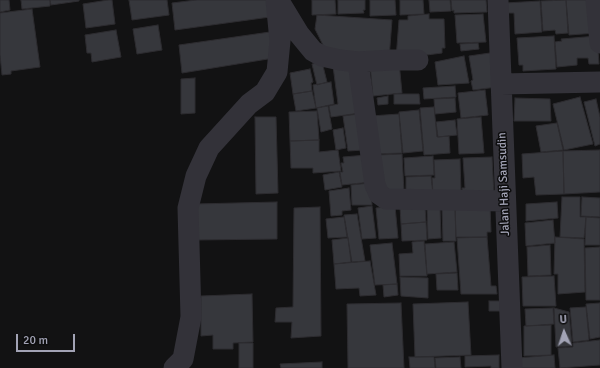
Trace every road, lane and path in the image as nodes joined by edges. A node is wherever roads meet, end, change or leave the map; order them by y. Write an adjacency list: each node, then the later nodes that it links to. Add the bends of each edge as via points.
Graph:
1 (276, 0): 11 (street, via 280,41 277,72 265,92 249,104 209,148 196,176 188,208 191,317 183,359)
2 (279, 0): 7 (street, via 299,34 313,51 322,56)
3 (498, 0): 9 (street, Jalan Haji Samsudin)
4 (596, 0): 5 (street)
5 (600, 43)
6 (418, 60): 7 (street)
7 (358, 62): 10 (street, via 375,185 379,194 386,198)
8 (600, 82): 9 (street)
9 (501, 84): 10 (street, Jalan Haji Samsudin)
10 (505, 201): 12 (street, Jalan Haji Samsudin)
11 (174, 368)
12 (512, 368)

